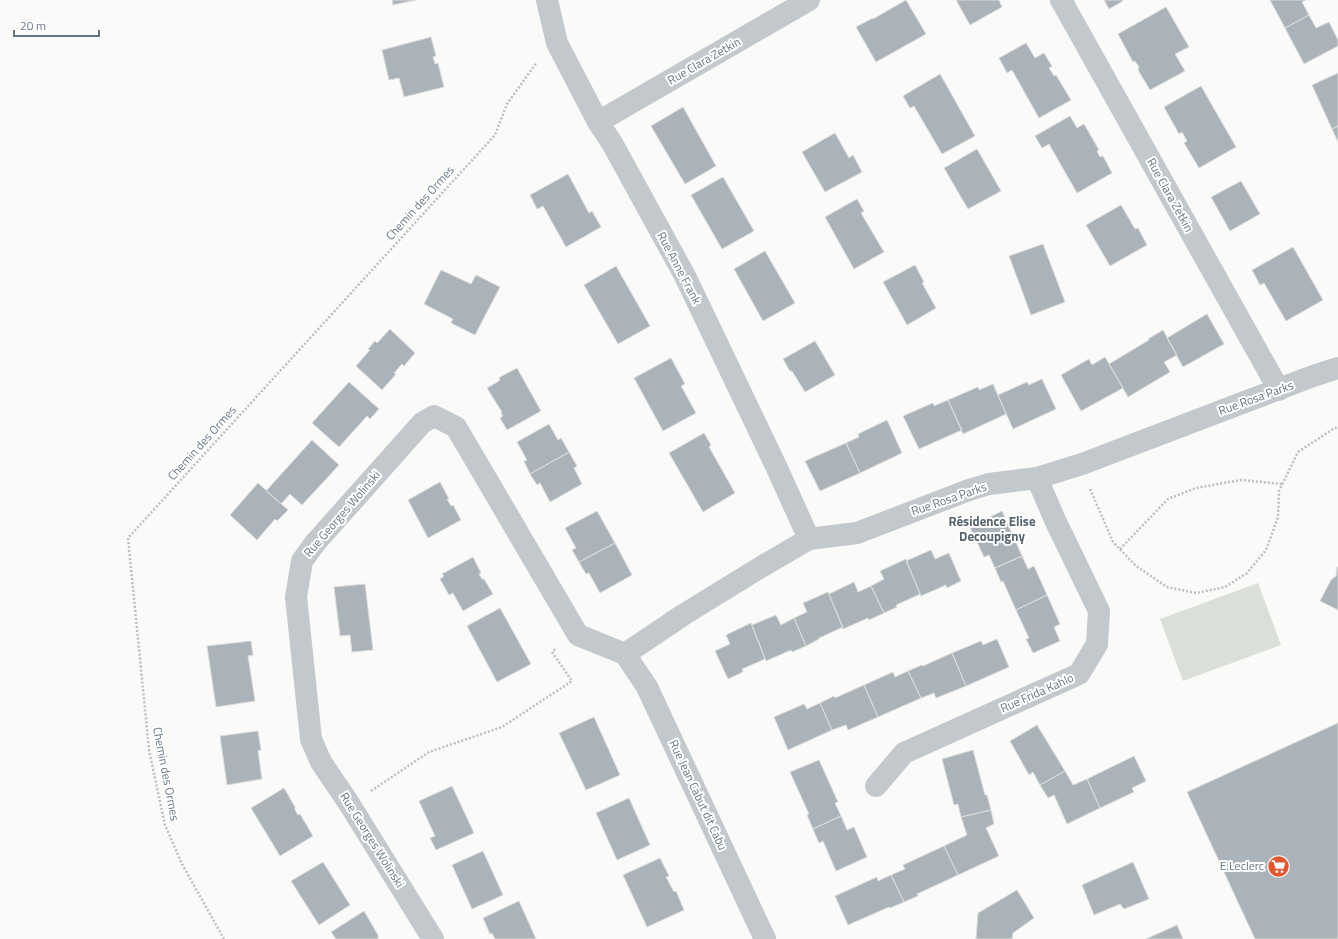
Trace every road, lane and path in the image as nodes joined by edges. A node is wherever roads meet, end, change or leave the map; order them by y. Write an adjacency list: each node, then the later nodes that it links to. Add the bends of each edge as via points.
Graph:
1 (547, 0): 4 (street, Rue Anne Frank)
2 (809, 0): 5 (street, Rue Clara Zetkin)
3 (1061, 0): 7 (street, Rue Clara Zetkin)
4 (557, 43): 5 (street, Rue Anne Frank); 18 (path, Chemin des Ormes, via 548,47 507,104 495,135 128,538 149,750 165,825 182,864)
5 (598, 122): 12 (street, Rue Anne Frank, via 685,276)
6 (1338, 368): 7 (street, Rue Rosa Parks)
7 (1279, 390): 9 (street, Rue Rosa Parks)
8 (1338, 427): 11 (path, via 1298,452)
9 (1082, 464): 10 (street, Rue Rosa Parks); 13 (path, via 1095,503 1113,542)
10 (1037, 478): 12 (street, Rue Rosa Parks, via 989,484 969,490 857,533); 16 (street, Rue Frida Kahlo, via 1099,611 1097,644 1079,674 904,753)
11 (1282, 484): 13 (path, via 1241,480 1196,488 1168,499); 13 (path, via 1279,491 1278,517 1266,550 1247,573 1225,587 1196,593 1167,588 1136,566)
12 (809, 539): 15 (street, Rue Rosa Parks, via 683,615)
13 (1120, 549)
14 (578, 635): 15 (street); 17 (path, via 552,652 572,682 502,727 429,752); 17 (street, Rue Georges Wolinski, via 456,427 434,416 422,423 315,543 302,561 296,597 311,739 321,762)
15 (625, 654): 20 (street, Rue Jean Cabut dit Cabu, via 647,687)
16 (876, 786)
17 (350, 805): 19 (street, Rue Georges Wolinski)
18 (224, 939)
19 (432, 939)
20 (765, 939)

